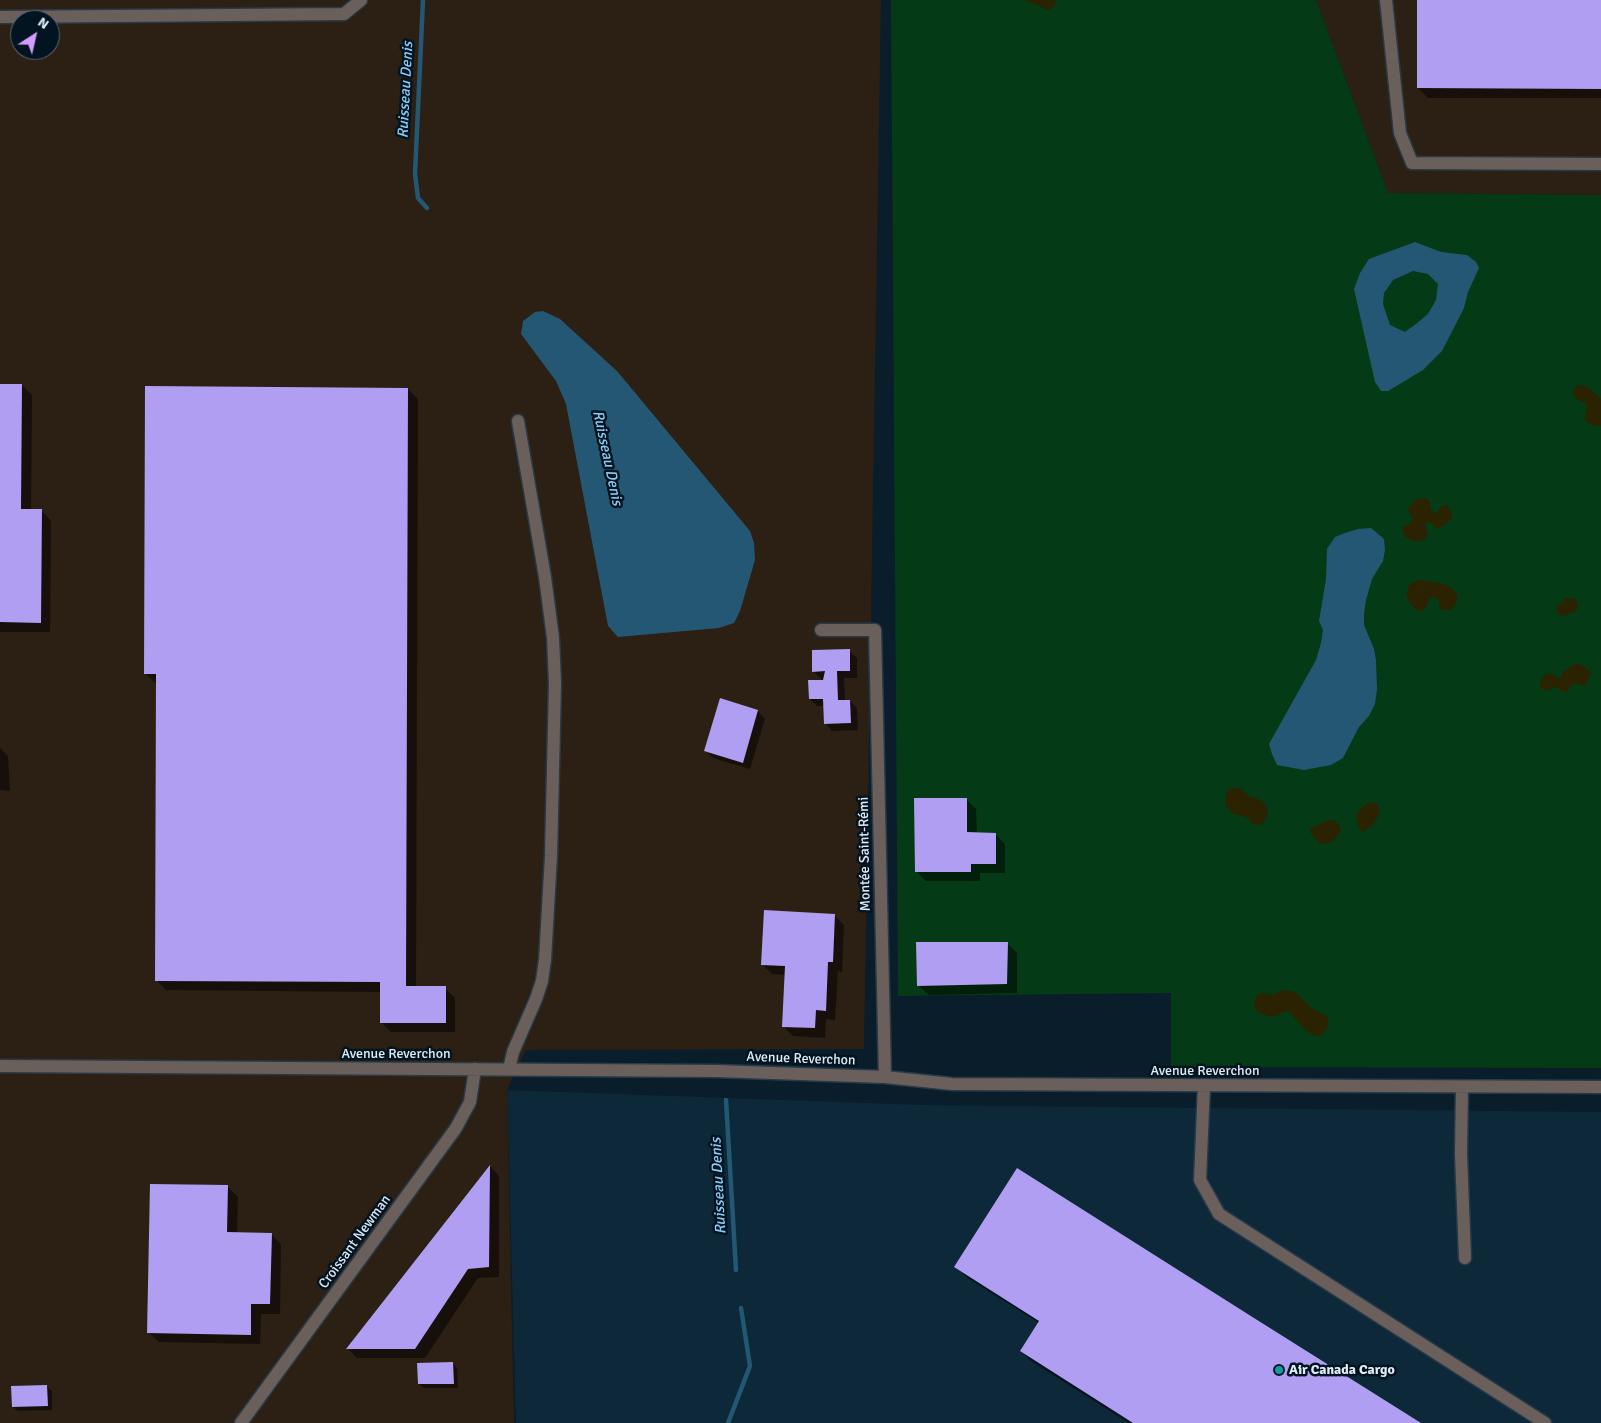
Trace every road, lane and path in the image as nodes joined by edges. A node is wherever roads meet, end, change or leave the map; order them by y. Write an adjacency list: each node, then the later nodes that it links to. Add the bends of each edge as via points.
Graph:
1 (361, 0): 3 (street, via 344,14)
2 (1386, 0): 4 (street, via 1400,133 1412,163)
3 (0, 17)
4 (1601, 164)
5 (518, 421): 9 (street, via 545,577 553,638 555,693 545,960 542,981 513,1052)
6 (821, 630): 10 (street, Montée Saint-Rémi, via 875,630)
7 (0, 1066): 8 (street, Avenue Reverchon)
8 (475, 1069): 9 (street, Avenue Reverchon); 15 (street, Croissant Newman, via 470,1102 456,1128)
9 (509, 1070): 10 (street, Avenue Reverchon, via 717,1071)
10 (885, 1077): 11 (street, Avenue Reverchon, via 952,1084)
11 (1204, 1086): 12 (street, Avenue Reverchon); 16 (street, via 1200,1180 1219,1214)
12 (1462, 1086): 13 (street, Avenue Reverchon); 14 (street)
13 (1601, 1087)
14 (1465, 1258)
15 (241, 1423)
16 (1545, 1423)

